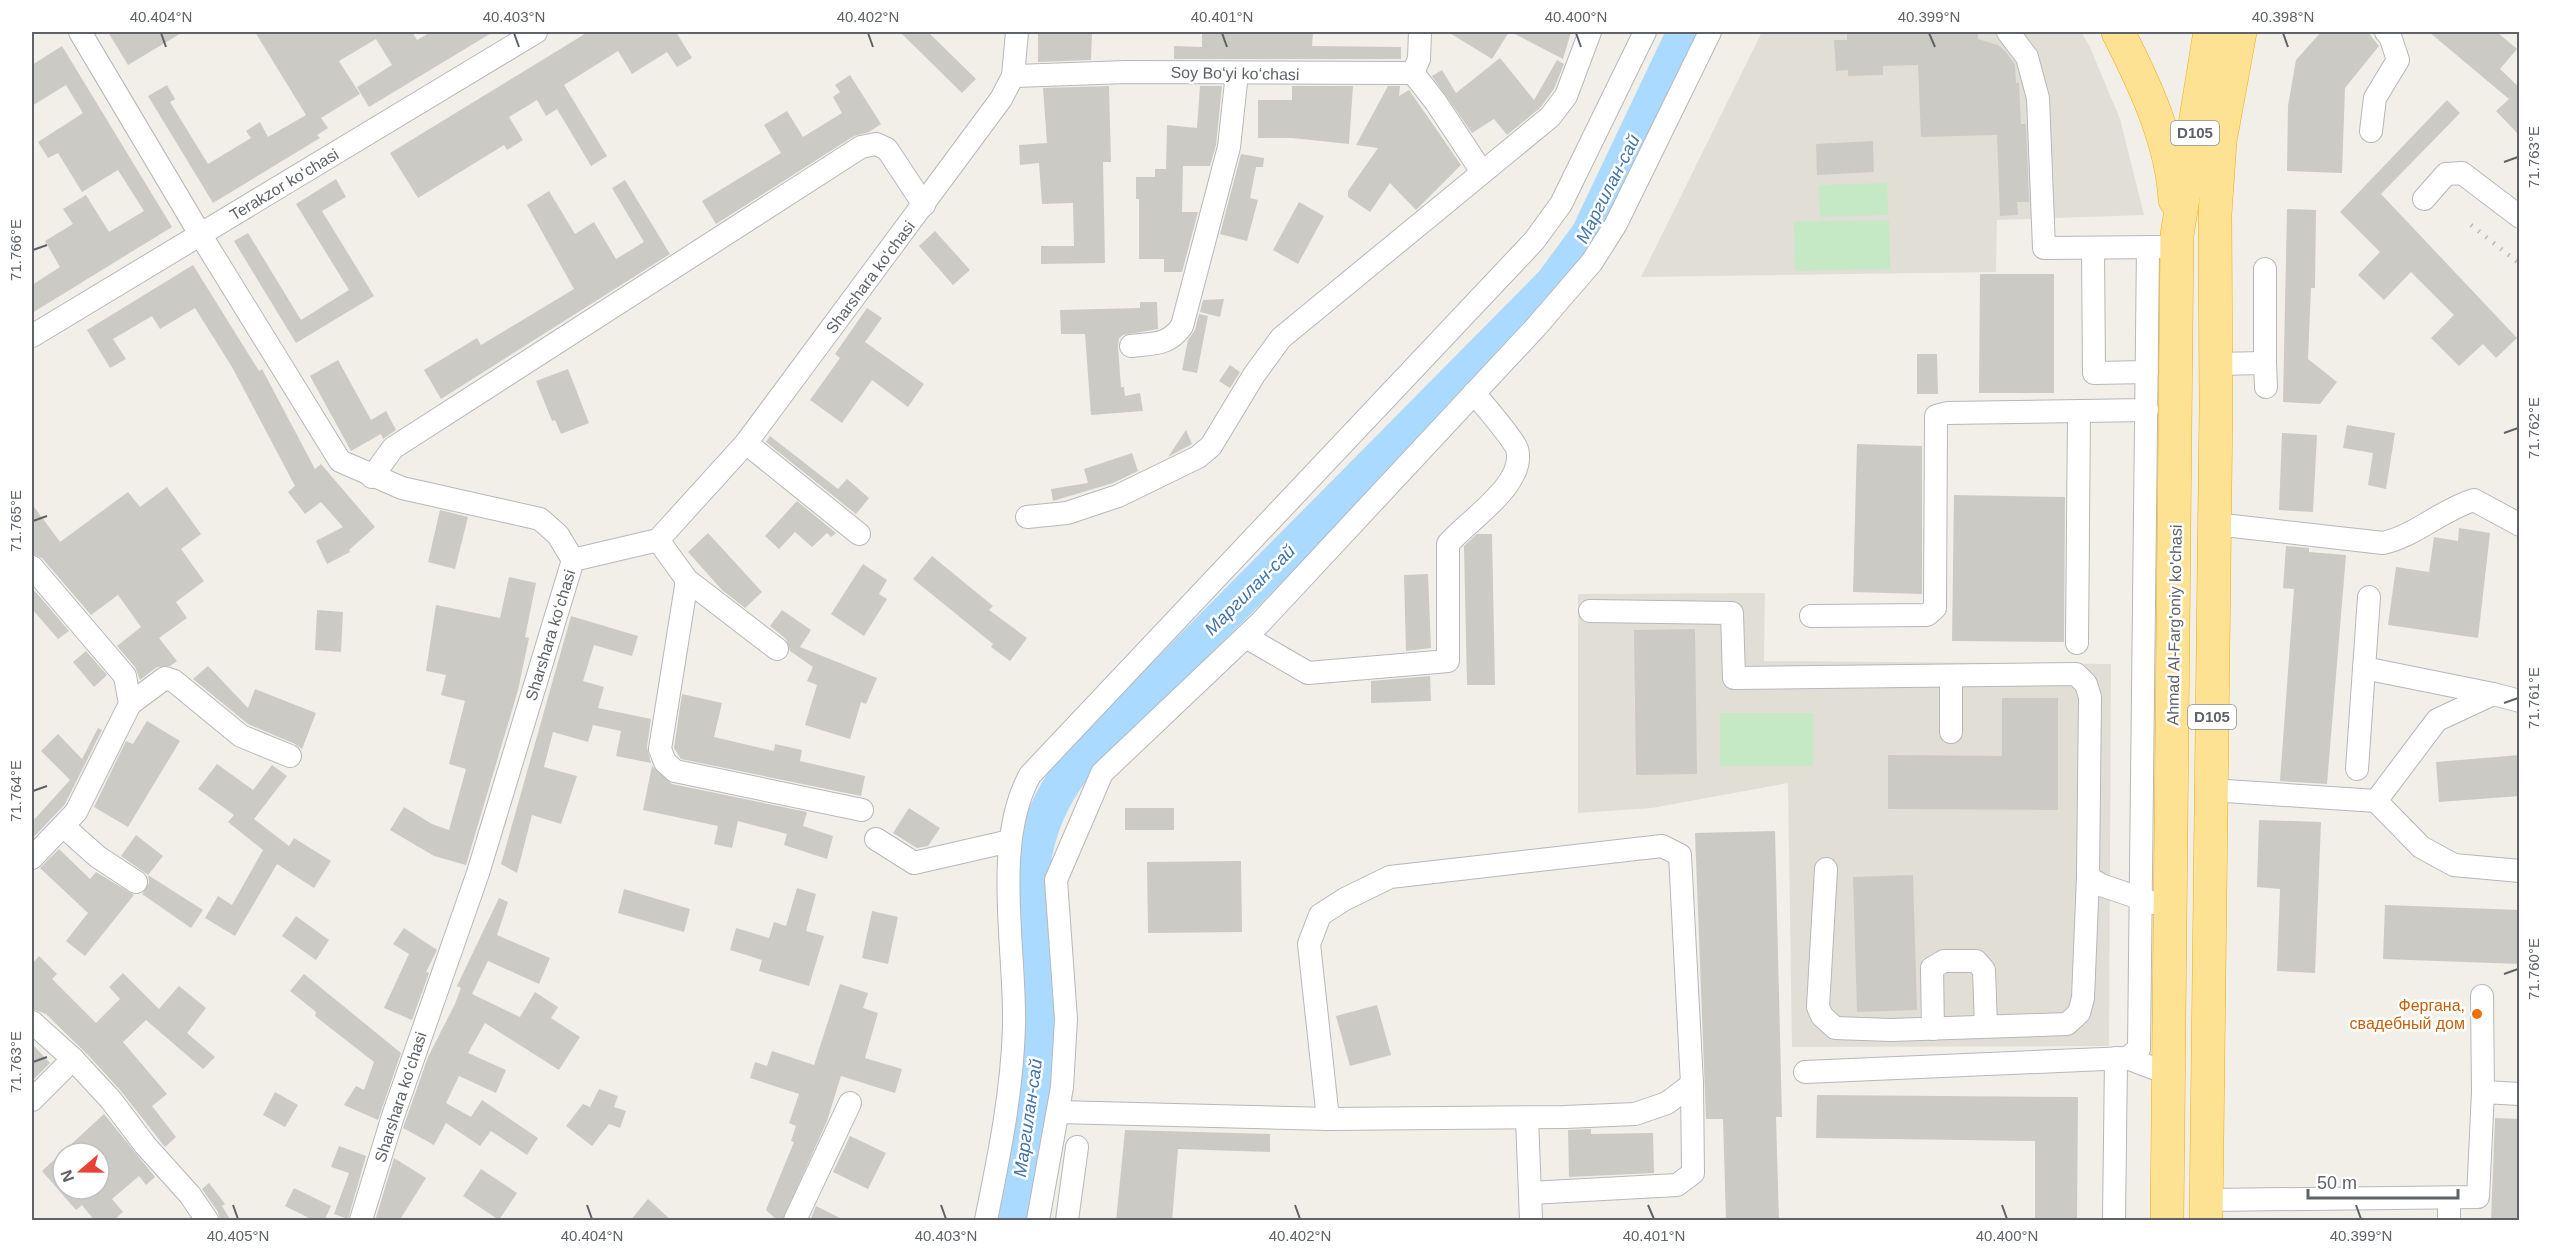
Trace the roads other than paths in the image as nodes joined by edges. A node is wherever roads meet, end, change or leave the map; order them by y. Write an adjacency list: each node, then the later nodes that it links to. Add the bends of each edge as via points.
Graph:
1 (80, 32): 23 (street)
2 (536, 32): 23 (street, Terakzor koʻchasi)
3 (1017, 32): 16 (street, Sharshara koʻchasi)
4 (1420, 32): 15 (street, via 1419,58)
5 (1590, 32): 19 (street, via 1566,96 1555,110)
6 (1645, 32): 65 (street, via 1562,204 1534,241 1030,775 1018,797)
7 (1710, 32): 33 (street, via 1616,225 1592,262)
8 (2008, 32): 25 (street, via 2027,57 2038,98 2044,248)
9 (2118, 32): 24 (highway, via 2140,76 2174,177)
10 (2210, 32): 24 (highway, Ahmad Al-Farg'oniy ko'chasi / D105)
11 (2240, 32): 17 (highway, D105)
12 (2258, 32): 17 (highway)
13 (2386, 32): 18 (street, via 2398,60 2374,98)
14 (1237, 73): 15 (street, Soy Boʻyi koʻchasi); 16 (street, Soy Boʻyi koʻchasi); 28 (street, via 1229,147 1182,326 1174,338)
15 (1413, 74): 19 (street)
16 (1013, 76): 21 (street, Sharshara koʻchasi, via 1001,99)
17 (2228, 90): 30 (highway, D105, via 2220,141 2216,214)
18 (2372, 131)
19 (1482, 172): 38 (street, via 1281,338 1211,446 1198,457 1118,496 1067,513)
20 (2424, 198): 22 (street, via 2446,174 2462,173)
21 (924, 205): 36 (street, Sharshara koʻchasi); 37 (street, via 887,149 876,144 861,147 393,448)
22 (2520, 217)
23 (200, 234): 27 (street, Terakzor koʻchasi); 37 (street, via 340,461)
24 (2168, 243): 25 (street); 31 (street); 71 (highway, Ahmad Al-Farg'oniy ko'chasi / D105)
25 (2093, 248): 31 (street, via 2094,373)
26 (2265, 269): 29 (street)
27 (32, 336)
28 (1131, 346)
29 (2265, 363): 30 (street); 32 (street)
30 (2216, 364): 39 (highway, D105)
31 (2147, 372): 34 (street)
32 (2266, 387)
33 (1474, 393): 49 (street); 49 (street, via 1517,449 1516,470 1508,487 1448,544 1448,661 1308,673)
34 (2147, 410): 35 (street); 71 (street)
35 (2079, 411): 48 (street, via 1947,412 1936,417 1935,608 1927,615); 50 (street)
36 (746, 443): 41 (street); 42 (street, Sharshara koʻchasi)
37 (372, 477): 43 (street, via 402,488 540,519 558,535)
38 (1028, 517)
39 (2215, 524): 40 (street, via 2383,543 2404,538 2453,506 2474,500); 60 (highway, D105)
40 (2520, 525)
41 (859, 534)
42 (658, 540): 43 (street, Sharshara koʻchasi); 45 (street)
43 (573, 560): 95 (street, Sharshara koʻchasi, via 478,873 393,1116)
44 (32, 567): 56 (street, via 125,676)
45 (687, 580): 51 (street); 62 (street, via 660,749 665,762 675,771)
46 (2368, 597): 52 (street)
47 (1590, 611): 53 (street, via 1732,613 1734,678)
48 (1811, 616)
49 (1246, 637): 85 (street, via 1102,772 1056,880 1066,1019)
50 (2077, 643)
51 (777, 649)
52 (2364, 668): 54 (street); 59 (street)
53 (1951, 676): 57 (street); 69 (street, via 2076,674 2086,684 2090,697)
54 (2493, 694): 55 (street); 61 (street, via 2437,720)
55 (2520, 701)
56 (130, 704): 58 (street, via 165,678 174,681 241,736); 63 (street, via 76,812)
57 (1951, 732)
58 (290, 756)
59 (2357, 769)
60 (2211, 790): 61 (street); 92 (highway, D105)
61 (2376, 801): 68 (street, via 2421,847 2454,865)
62 (862, 810)
63 (63, 826): 66 (street); 70 (street, via 98,857)
64 (876, 839): 65 (street, via 914,863)
65 (1010, 842): 97 (street, via 1014,1025 1011,1094)
66 (32, 858)
67 (1826, 869): 75 (street, via 1818,1007 1822,1016 1835,1028)
68 (2520, 871)
69 (2088, 877): 71 (street); 74 (street, via 2083,998 2079,1013 2067,1024)
70 (136, 882)
71 (2156, 904): 76 (street, via 2139,1049); 79 (highway, Ahmad Al-Farg'oniy ko'chasi / D105)
72 (2482, 996): 81 (street)
73 (32, 1022): 77 (street)
74 (1986, 1026): 75 (street); 75 (street, via 1984,970 1976,961 1944,961 1932,968)
75 (1934, 1029)
76 (2121, 1058): 78 (street); 79 (street); 101 (street)
77 (73, 1059): 83 (street); 94 (street, via 190,1195)
78 (1805, 1072)
79 (2169, 1074): 102 (highway, Ahmad Al-Farg'oniy ko'chasi / D105)
80 (1692, 1084): 86 (street, via 1680,855 1662,846 1390,877 1320,915 1309,944); 87 (street, via 1667,1103 1635,1114); 90 (street, via 1693,1173 1677,1185)
81 (2483, 1092): 82 (street); 93 (street, via 2478,1197)
82 (2520, 1094)
83 (32, 1100)
84 (850, 1103): 96 (street)
85 (1058, 1112): 86 (street); 89 (street)
86 (1328, 1119): 87 (street)
87 (1527, 1119): 90 (street)
88 (1077, 1147): 91 (street)
89 (1043, 1193): 91 (street); 98 (street)
90 (1530, 1193): 100 (street)
91 (1070, 1194): 99 (street)
92 (2207, 1210): 93 (street)
93 (2449, 1210)
94 (207, 1221)
95 (361, 1221)
96 (795, 1221)
97 (986, 1221)
98 (1038, 1221)
99 (1067, 1221)
100 (1531, 1221)
101 (2114, 1221)
102 (2167, 1221)

